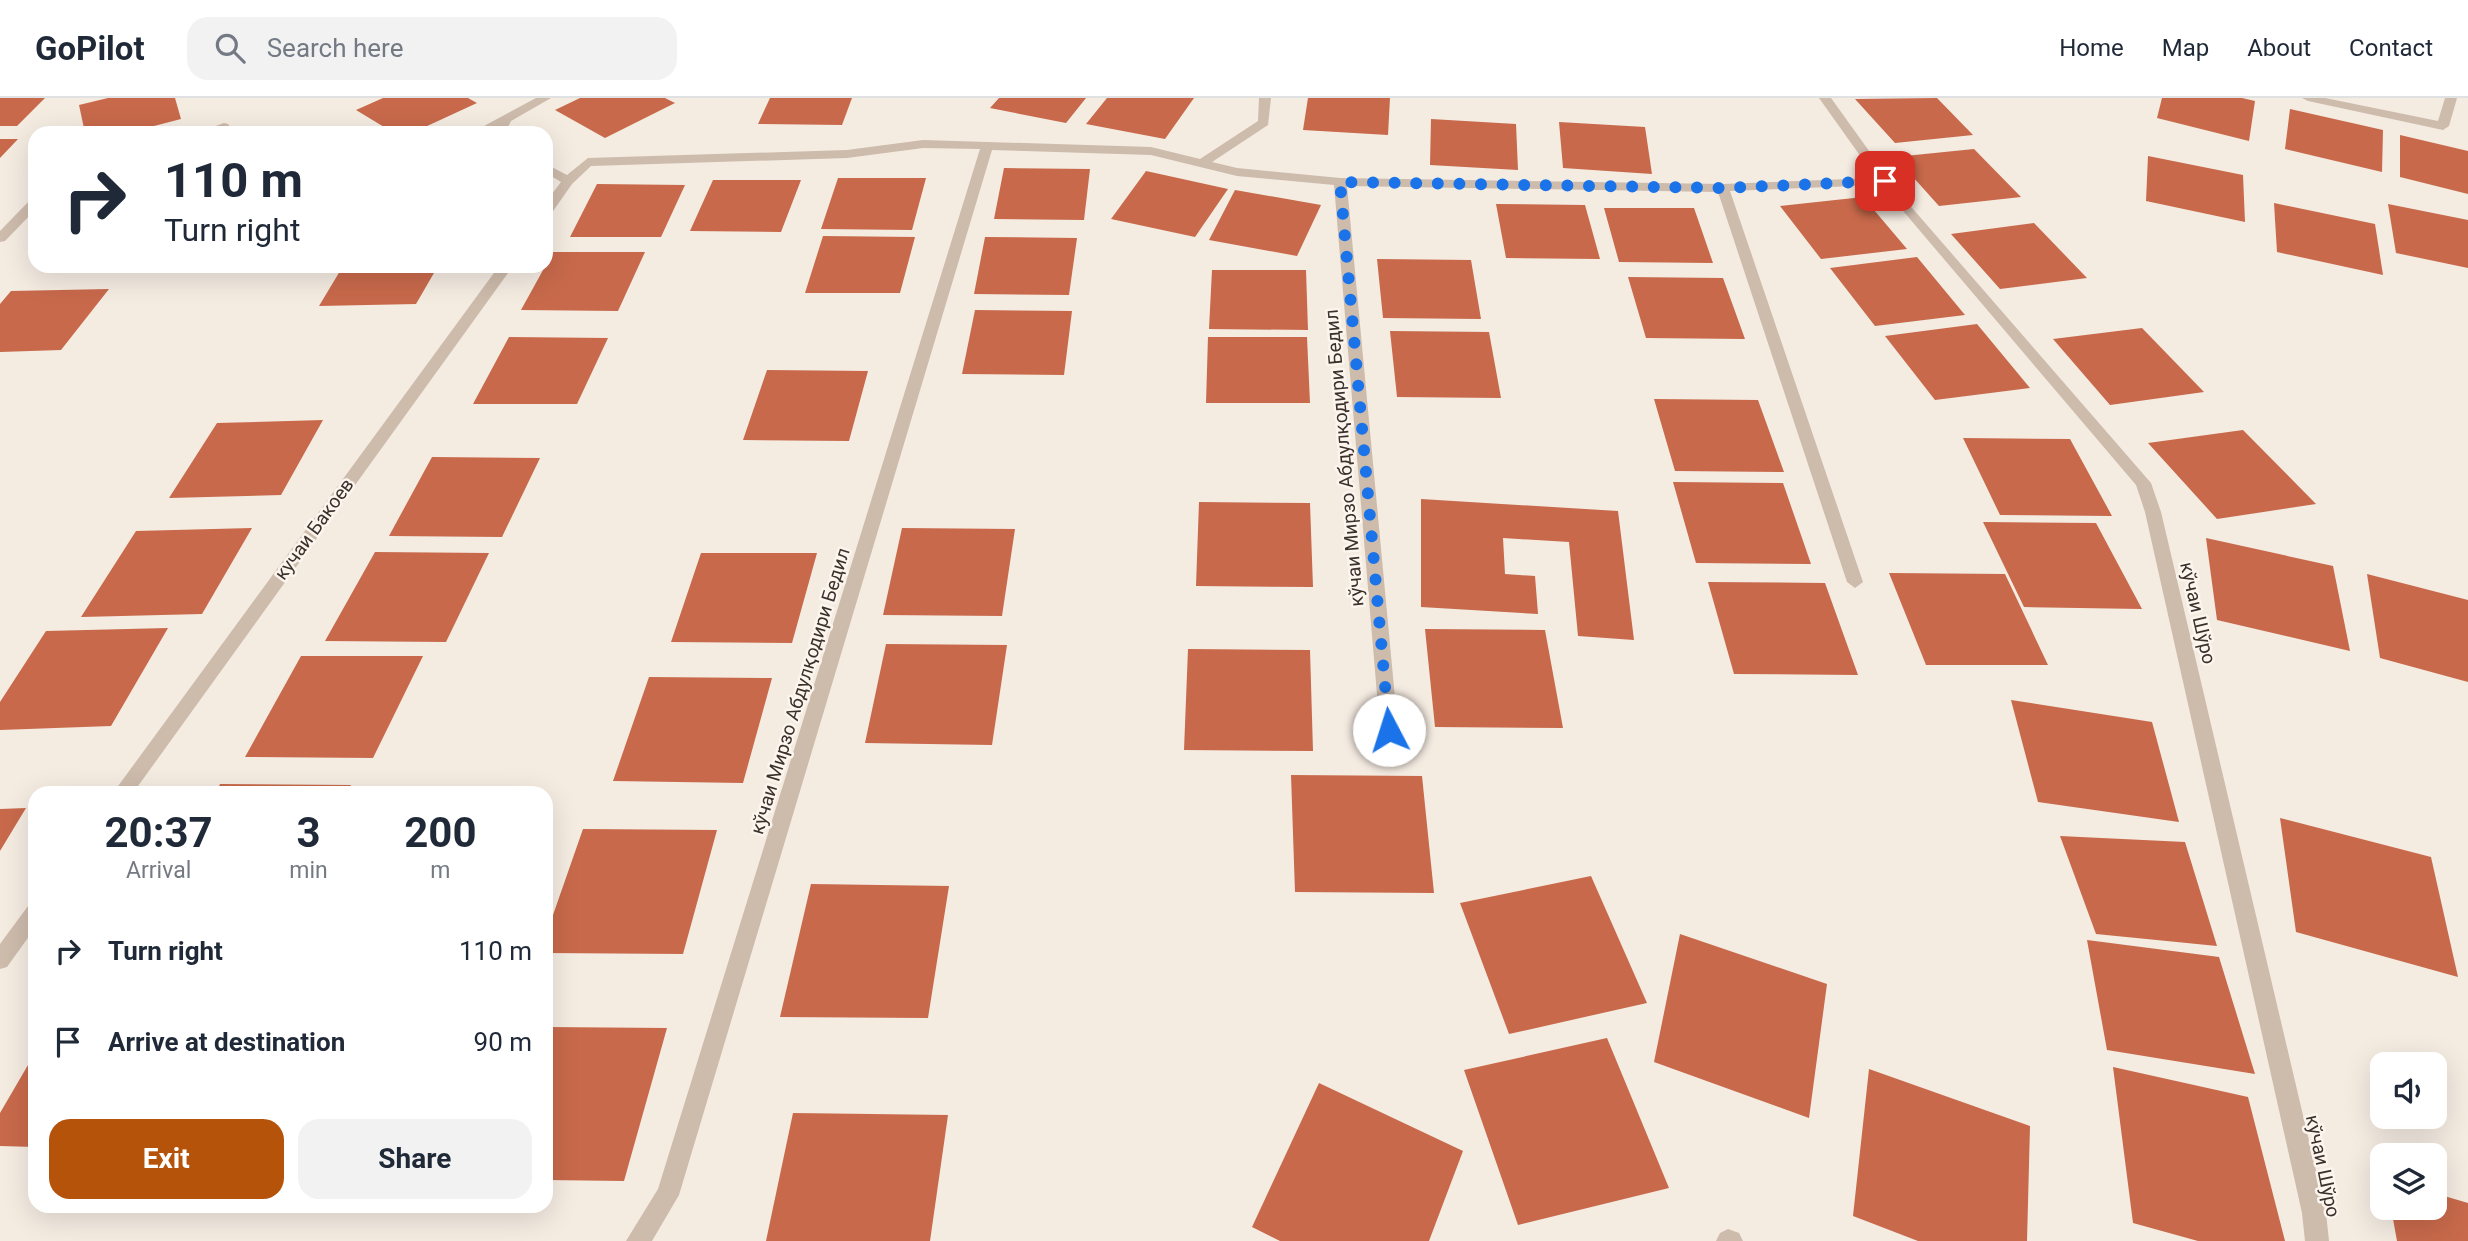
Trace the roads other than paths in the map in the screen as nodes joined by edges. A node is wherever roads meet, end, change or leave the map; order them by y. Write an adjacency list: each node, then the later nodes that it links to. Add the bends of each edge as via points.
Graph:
1 (545, 98): 6 (street)
2 (1265, 98): 10 (street, via 1264,122)
3 (1825, 98): 13 (street, кўчаи Шўро)
4 (2308, 98): 5 (street, via 2443,126)
5 (2451, 98)
6 (506, 119): 7 (street); 8 (street)
7 (492, 126)
8 (502, 126)
9 (987, 147): 10 (street, via 1151,152); 12 (street, via 923,144 847,154 588,162); 25 (street, кўчаи Мирзо Абдулқодири Бедил, via 668,1195)
10 (1202, 163): 14 (street, via 1237,172)
11 (553, 172): 12 (street)
12 (568, 181): 16 (street)
13 (1885, 181): 15 (street); 26 (street, кўчаи Шўро, via 2143,483)
14 (1340, 182): 15 (street); 21 (street, кўчаи Мирзо Абдулқодири Бедил)
15 (1723, 188): 20 (street)
16 (553, 201)
17 (28, 210): 18 (street)
18 (0, 239)
19 (501, 273): 22 (street, кучаи Бакоев)
20 (1855, 583)
21 (1389, 730)
22 (127, 786)
23 (28, 922): 24 (street)
24 (0, 960)
25 (638, 1241)
26 (2317, 1241)

